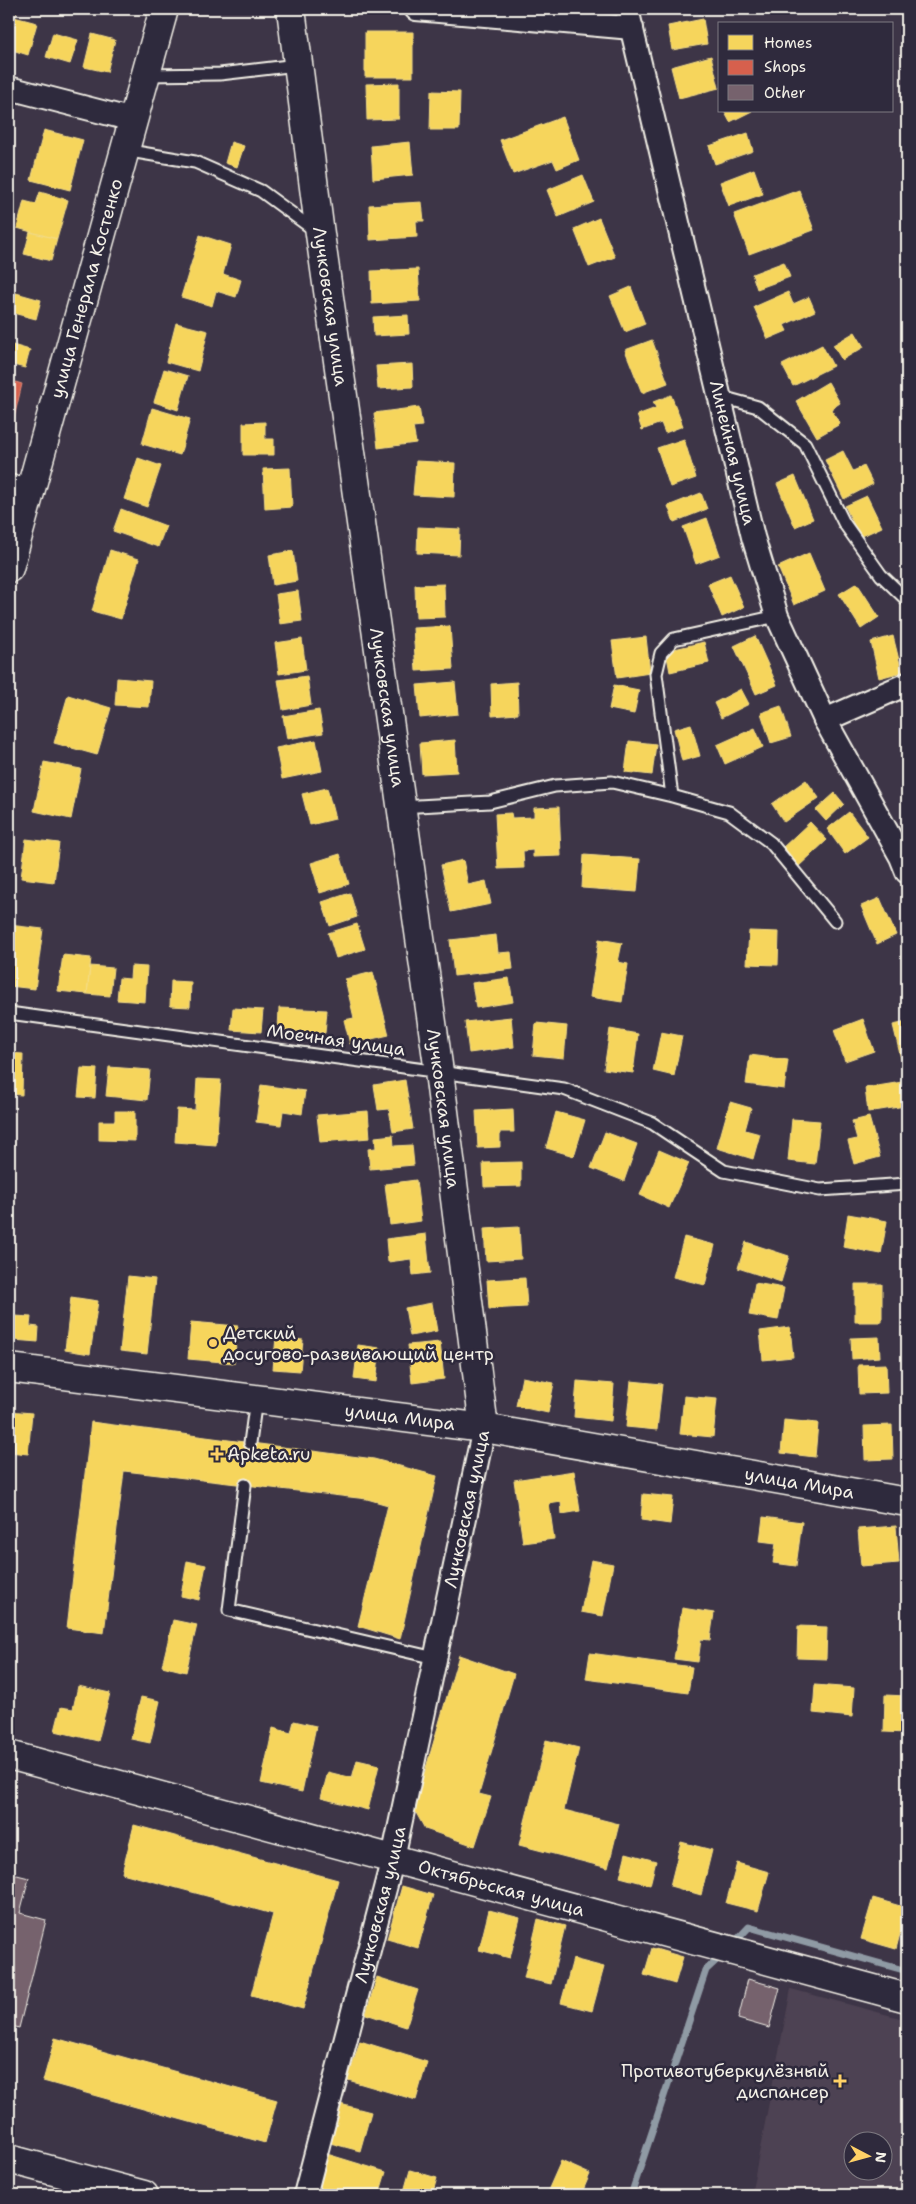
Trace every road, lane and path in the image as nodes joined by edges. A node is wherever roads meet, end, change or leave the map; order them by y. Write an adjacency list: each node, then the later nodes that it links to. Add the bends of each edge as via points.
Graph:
1 (164, 9): 6 (street, улица Генерала Костенко)
2 (291, 9): 5 (street, Лучковская улица)
3 (416, 9): 4 (street)
4 (629, 18): 11 (street, Линейная улица)
5 (297, 66): 6 (lane, via 220,74); 10 (street, Лучковская улица)
6 (145, 75): 8 (street, улица Генерала Костенко)
7 (9, 88): 8 (street)
8 (133, 120): 9 (street, улица Генерала Костенко)
9 (124, 150): 10 (lane, via 195,162 262,191); 12 (street, улица Генерала Костенко)
10 (320, 234): 19 (street, Лучковская улица)
11 (718, 396): 14 (lane, via 758,407 805,444 844,522 881,575); 15 (street, Линейная улица, via 753,537)
12 (20, 489): 13 (street, улица Генерала Костенко)
13 (9, 568)
14 (907, 600)
15 (777, 616): 17 (street, Линейная улица); 18 (lane, via 674,639 661,654 656,674)
16 (907, 684): 17 (street)
17 (824, 720): 20 (street, Линейная улица)
18 (672, 796): 19 (lane, via 612,782 555,786 490,802); 21 (lane, via 729,812 771,843)
19 (400, 807): 23 (street, Лучковская улица)
20 (907, 872)
21 (835, 922)
22 (9, 1013): 23 (lane, Моечная улица)
23 (439, 1072): 24 (lane, Моечная улица, via 564,1089 652,1124 724,1171 820,1190); 27 (street, Лучковская улица)
24 (907, 1184)
25 (9, 1368): 26 (street, улица Мира)
26 (256, 1399): 27 (street, улица Мира); 28 (lane)
27 (484, 1428): 30 (street, улица Мира); 31 (street, Лучковская улица)
28 (250, 1443)
29 (245, 1485): 31 (lane, via 229,1610)
30 (907, 1502)
31 (435, 1658): 33 (street, Лучковская улица)
32 (9, 1755): 33 (street, Октябрьская улица)
33 (392, 1858): 34 (street, Октябрьская улица); 37 (street, Лучковская улица)
34 (907, 1998)
35 (9, 2159): 36 (street)
36 (144, 2195)
37 (305, 2195)

